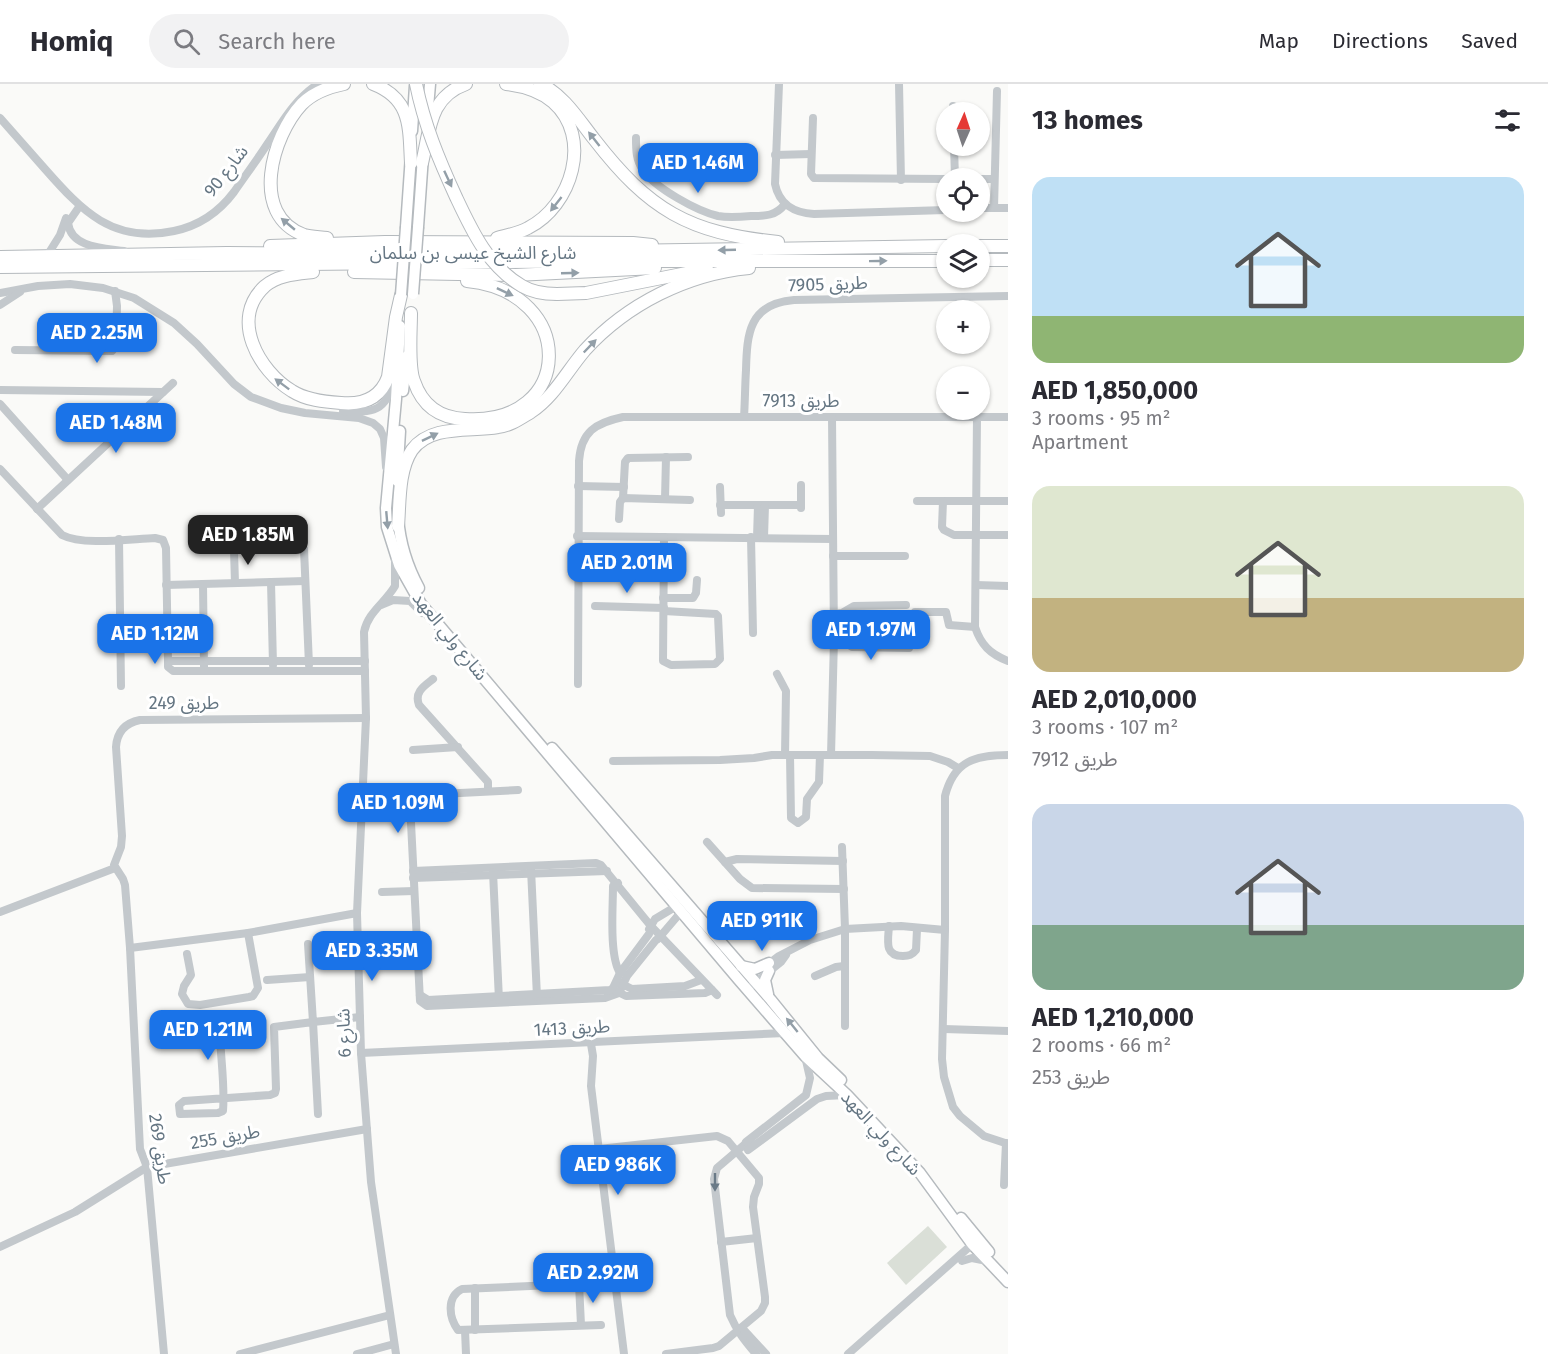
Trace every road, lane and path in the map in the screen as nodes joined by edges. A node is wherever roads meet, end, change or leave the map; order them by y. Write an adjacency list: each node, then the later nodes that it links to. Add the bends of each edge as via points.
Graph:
1 (318, 84): 16 (street, شارع 90, via 289,111)
2 (344, 84): 12 (highway, via 321,91)
3 (373, 84): 19 (highway, via 393,94 401,104)
4 (415, 84): 19 (main road); 45 (highway, one-way to 45, bridge, via 434,149 471,228 484,251 524,287 557,294 586,293)
5 (430, 84): 19 (main road)
6 (466, 84): 19 (highway, via 438,103)
7 (506, 84): 31 (highway, one-way to 31, via 539,92 566,118 574,156 571,175 564,194 539,221 509,235)
8 (540, 84): 35 (highway, one-way to 8, via 730,236 679,217 650,200 627,179 573,112)
9 (779, 84): 18 (street)
10 (899, 84): 23 (street)
11 (997, 90): 22 (street)
12 (303, 104): 16 (highway); 30 (highway, one-way to 12, via 304,235 276,212 270,197 274,156 280,138)
13 (0, 118): 25 (street, شارع 90)
14 (813, 118): 17 (street)
15 (636, 138): 24 (street, via 637,158 647,176 707,212 765,216)
16 (269, 142): 25 (street, شارع 90, via 222,205 212,215 181,230 147,234 118,229)
17 (811, 154): 18 (street); 23 (street, via 814,178)
18 (775, 155): 24 (street, via 775,184)
19 (417, 163): 56 (main road, شارع ولي العهد, bridge, via 418,227); 56 (main road, شارع ولي العهد, bridge, via 406,227)
20 (936, 179): 23 (street)
21 (990, 179): 22 (street)
22 (994, 179): 27 (street)
23 (901, 180)
24 (785, 204): 29 (street, via 808,214)
25 (77, 205): 37 (street, via 68,212); 38 (street, via 68,223 76,239)
26 (990, 208): 27 (street)
27 (994, 208): 28 (street)
28 (1008, 208)
29 (936, 210)
30 (385, 242): 31 (highway); 38 (highway)
31 (470, 242): 39 (highway, via 633,243)
32 (936, 246): 35 (highway, شارع الشيخ عيسى بن سلمان)
33 (990, 246): 34 (highway)
34 (1008, 246)
35 (827, 247): 39 (highway, شارع الشيخ عيسى بن سلمان, one-way to 39)
36 (0, 251): 37 (highway)
37 (50, 251): 38 (highway)
38 (124, 251)
39 (695, 251): 40 (highway, شارع الشيخ عيسى بن سلمان)
40 (0, 257)
41 (1008, 260): 44 (highway)
42 (739, 261): 45 (highway, شارع الشيخ عيسى بن سلمان); 47 (highway, شارع الشيخ عيسى بن سلمان); 51 (highway, one-way to 42, via 586,273)
43 (936, 261): 46 (highway, شارع الشيخ عيسى بن سلمان, one-way to 43)
44 (990, 261)
45 (758, 262): 46 (highway, شارع الشيخ عيسى بن سلمان)
46 (819, 262): 93 (highway, one-way to 46, via 404,472 413,450 424,439 442,432 500,427 526,415 551,394 585,350 636,306 702,277 737,269)
47 (159, 265): 49 (highway, شارع الشيخ عيسى بن سلمان); 50 (highway, via 199,272)
48 (0, 267): 49 (highway, شارع الشيخ عيسى بن سلمان)
49 (81, 267): 52 (highway)
50 (313, 272): 51 (highway); 56 (highway, one-way to 50, via 396,317 388,377 376,396 354,404 316,400 294,393 265,368 253,346 249,321 255,300 266,286 283,276)
51 (364, 272): 59 (highway, one-way to 59, via 480,282 508,291 531,308 547,337 547,373 539,389 526,404 493,419 458,419 438,413 426,404 412,378)
52 (0, 278)
53 (28, 288): 54 (street, via 70,284); 55 (street); 58 (street)
54 (118, 292): 60 (street, via 116,345 112,351); 66 (street, via 145,303 174,323 244,392 266,404)
55 (0, 293)
56 (407, 295): 59 (main road, شارع ولي العهد); 61 (main road, شارع ولي العهد)
57 (1008, 296): 67 (street, طريق 7905, via 776,303 760,313 750,329)
58 (0, 305)
59 (411, 313): 93 (main road, شارع ولي العهد, via 398,464)
60 (15, 350)
61 (398, 365): 66 (street, via 388,398 372,411); 78 (main road, شارع ولي العهد)
62 (173, 383): 64 (street)
63 (0, 390): 64 (street)
64 (163, 393): 77 (street)
65 (0, 404): 77 (street)
66 (289, 409): 78 (street, via 373,423 384,438)
67 (744, 417): 68 (street, طريق 7913); 80 (street, طريق 7913, via 623,417 596,426 580,445)
68 (832, 417): 69 (street, طريق 7913); 100 (street)
69 (936, 417)
70 (990, 417): 71 (street, طريق 7913)
71 (1008, 417)
72 (977, 420): 88 (street)
73 (666, 457): 74 (street); 81 (street, via 628,458); 84 (street)
74 (688, 457)
75 (0, 469): 76 (street)
76 (4, 480): 91 (street)
77 (68, 480): 91 (street)
78 (387, 483): 101 (main road, شارع ولي العهد, one-way to 101, via 387,527)
79 (801, 485): 90 (street, via 801,508)
80 (578, 486): 81 (street); 96 (street)
81 (624, 487): 83 (street)
82 (720, 487): 90 (street, via 721,509)
83 (623, 498): 84 (street); 92 (street)
84 (665, 499): 85 (street)
85 (690, 500)
86 (917, 501): 87 (street)
87 (943, 501): 88 (street); 94 (street, via 944,530 954,535)
88 (976, 501): 89 (street); 94 (street)
89 (1008, 501)
90 (761, 505): 98 (street)
91 (37, 509): 99 (street, via 68,538)
92 (619, 519)
93 (398, 526): 170 (main road, شارع ولي العهد, via 417,585 439,616)
94 (976, 535): 95 (street); 114 (street)
95 (1008, 535)
96 (577, 536): 97 (street); 106 (street)
97 (664, 537): 98 (street); 119 (street)
98 (757, 538): 100 (street); 124 (street)
99 (118, 539): 113 (street, via 163,540); 136 (street)
100 (833, 539): 104 (street)
101 (392, 545): 117 (street, شارع 6, via 397,570 395,586); 123 (main road, شارع ولي العهد, via 421,604)
102 (304, 549): 109 (street)
103 (234, 550): 111 (street)
104 (833, 556): 105 (street); 121 (street)
105 (905, 556)
106 (578, 566): 107 (street); 135 (street)
107 (617, 568)
108 (697, 580): 119 (street, via 693,598)
109 (305, 581): 110 (street); 131 (street)
110 (271, 582): 111 (street); 130 (street)
111 (235, 583): 112 (street)
112 (203, 584): 113 (street); 129 (street)
113 (166, 585): 129 (street, via 168,661)
114 (976, 585): 115 (street); 122 (street)
115 (1008, 586)
116 (906, 605): 121 (street, via 854,606)
117 (378, 606): 123 (street, via 393,600 410,601); 127 (street, شارع 6, via 366,622)
118 (595, 606): 119 (street)
119 (663, 606): 119 (street, via 665,663 718,662 718,616)
120 (915, 612): 122 (street, via 946,612 949,625)
121 (834, 614): 125 (street)
122 (975, 627): 128 (street, via 987,649)
123 (444, 632): 160 (main road, شارع ولي العهد)
124 (753, 633)
125 (834, 639): 126 (street, via 852,647); 142 (street)
126 (909, 648)
127 (365, 661): 131 (street); 132 (street, شارع 6)
128 (1008, 661)
129 (204, 666): 130 (street)
130 (273, 666): 131 (street)
131 (309, 666): 132 (street)
132 (365, 671): 137 (street, شارع 6)
133 (777, 674): 140 (street, via 786,691)
134 (433, 679): 138 (street, via 420,689 417,701)
135 (578, 684)
136 (121, 686)
137 (366, 718): 152 (street, طريق 249, via 130,723 116,742 122,836); 162 (street, شارع 6)
138 (458, 747): 139 (street); 147 (street, via 488,782)
139 (413, 750)
140 (788, 755): 141 (street); 141 (street, via 791,818 798,823 805,819 807,799 818,784); 144 (street, via 730,760)
141 (820, 755): 142 (street)
142 (831, 755): 145 (street, via 930,756)
143 (1008, 755): 145 (street, via 980,756)
144 (613, 761)
145 (958, 768): 165 (street, via 945,796)
146 (518, 790): 147 (street)
147 (488, 791): 155 (street, via 420,795 412,800 409,807)
148 (707, 842): 151 (street)
149 (842, 847): 150 (street)
150 (843, 861): 151 (street); 157 (street)
151 (725, 862): 157 (street, via 742,882 755,888)
152 (115, 868): 161 (street); 172 (street, via 124,882)
153 (531, 870): 154 (street); 156 (street, via 608,871); 183 (street)
154 (493, 871): 155 (street); 184 (street)
155 (413, 875): 158 (street)
156 (618, 884): 169 (street); 181 (street, via 613,886)
157 (844, 889): 166 (street)
158 (414, 891): 159 (street); 184 (street, via 420,994 428,1000)
159 (382, 892)
160 (678, 910): 169 (street); 169 (street, via 655,919); 170 (main road, via 684,908); 182 (main road, شارع ولي العهد)
161 (0, 912)
162 (357, 914): 168 (street); 186 (street, شارع 6)
163 (889, 926): 164 (street); 166 (street); 167 (street, via 888,948 896,956 908,956 916,950)
164 (901, 926): 165 (street); 167 (street)
165 (945, 927): 167 (street); 189 (street)
166 (845, 929): 175 (street); 176 (street, via 810,940)
167 (917, 929)
168 (248, 933): 172 (street); 173 (street, via 258,988 253,996 188,1004 182,994 191,975)
169 (654, 934): 180 (street); 181 (street)
170 (721, 943): 174 (main road, شارع ولي العهد)
171 (308, 944): 178 (street)
172 (130, 948): 205 (street, طريق 269, via 140,1149)
173 (187, 954)
174 (741, 965): 176 (main road); 182 (main road, شارع ولي العهد)
175 (844, 966): 177 (street); 188 (street)
176 (769, 967): 182 (street); 185 (main road, via 765,985)
177 (815, 976)
178 (310, 977): 179 (street); 187 (street)
179 (267, 980)
180 (701, 980): 181 (street, via 685,986 632,989); 181 (street, via 714,993 626,996)
181 (618, 984): 183 (street, via 602,992)
182 (749, 984): 185 (main road, شارع ولي العهد); 191 (main road, شارع ولي العهد)
183 (537, 998): 184 (street)
184 (499, 1000)
185 (771, 1000): 201 (main road, شارع ولي العهد, one-way to 185)
186 (360, 1017): 187 (street); 194 (street, شارع 6)
187 (313, 1022): 197 (street, via 273,1028 274,1093); 199 (street)
188 (845, 1026)
189 (944, 1029): 190 (street); 202 (street, via 944,1077 953,1107 984,1136)
190 (1008, 1031)
191 (785, 1033): 193 (street, طريق 1413); 195 (main road, شارع ولي العهد)
192 (220, 1036): 197 (street)
193 (591, 1044): 194 (street, طريق 1413); 203 (street, via 591,1086)
194 (361, 1053): 200 (street, شارع 6)
195 (805, 1056): 196 (main road, شارع ولي العهد); 198 (street, via 810,1087)
196 (847, 1095): 198 (street, via 821,1097); 201 (main road, شارع ولي العهد)
197 (223, 1098): 197 (street, via 220,1113 179,1112 184,1101)
198 (803, 1104): 204 (street); 204 (street, via 751,1147)
199 (318, 1114)
200 (367, 1129): 205 (street, طريق 255); 218 (street, شارع 6)
201 (884, 1131): 209 (main road, شارع ولي العهد)
202 (1007, 1144): 206 (street)
203 (599, 1149): 204 (street, via 717,1136 725,1138); 229 (street)
204 (738, 1152): 207 (street, via 759,1182 753,1203); 208 (street, one-way to 208, via 714,1175)
205 (147, 1167): 210 (street, طريق 255, via 75,1212); 224 (street, طريق 269)
206 (1004, 1185)
207 (757, 1238): 208 (street); 221 (street, via 765,1303)
208 (721, 1242): 221 (street, via 730,1315 736,1325)
209 (977, 1244): 211 (street); 212 (main road, شارع ولي العهد); 213 (main road, شارع ولي العهد); 233 (street)
210 (0, 1248)
211 (962, 1261): 212 (street, via 978,1258); 234 (street)
212 (988, 1262): 214 (main road, شارع ولي العهد)
213 (1008, 1273)
214 (1008, 1282)
215 (598, 1283): 216 (street)
216 (579, 1284): 217 (street); 220 (street)
217 (475, 1288): 222 (street); 222 (street, via 458,1290 450,1301 456,1329)
218 (390, 1315): 223 (street, شارع 6); 225 (street)
219 (601, 1324): 220 (street)
220 (581, 1325): 222 (street)
221 (743, 1327): 230 (street, via 713,1348); 231 (street); 232 (street)
222 (470, 1330): 228 (street)
223 (394, 1344): 226 (street); 227 (street, شارع 6)
224 (164, 1354)
225 (240, 1354)
226 (357, 1354)
227 (396, 1354)
228 (466, 1354)
229 (624, 1354)
230 (666, 1354)
231 (756, 1354)
232 (766, 1354)
233 (848, 1354)
234 (853, 1354)

